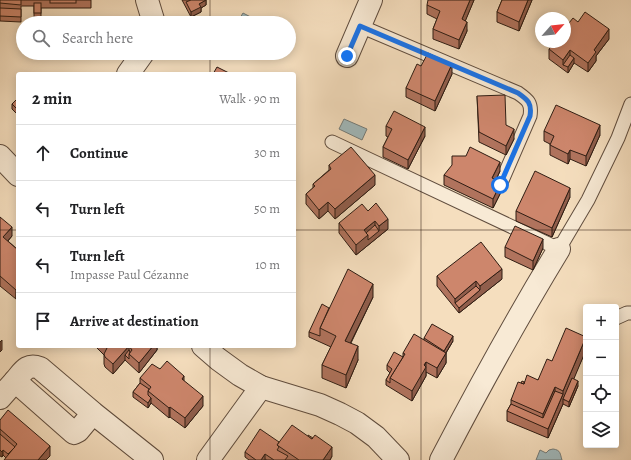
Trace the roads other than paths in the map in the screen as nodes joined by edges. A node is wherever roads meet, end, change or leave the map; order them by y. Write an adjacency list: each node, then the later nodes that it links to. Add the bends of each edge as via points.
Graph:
1 (147, 0): 3 (street)
2 (371, 0): 4 (street)
3 (152, 16)
4 (360, 26): 5 (street); 12 (lane, via 518,93 529,102 530,116)
5 (347, 56)
6 (138, 60): 7 (street)
7 (129, 72)
8 (631, 104): 13 (lane, via 618,138 588,200)
9 (332, 142): 13 (lane)
10 (0, 156): 11 (street)
11 (16, 173)
12 (500, 185)
13 (559, 249): 22 (street)
14 (631, 313): 15 (lane)
15 (619, 317)
16 (206, 348): 17 (street, via 240,375)
17 (261, 387): 20 (street); 21 (street, via 320,405 340,414 376,437)
18 (0, 398): 19 (street, via 15,382 72,432 78,431 93,413)
19 (152, 460)
20 (208, 460)
21 (398, 460)
22 (440, 460)

